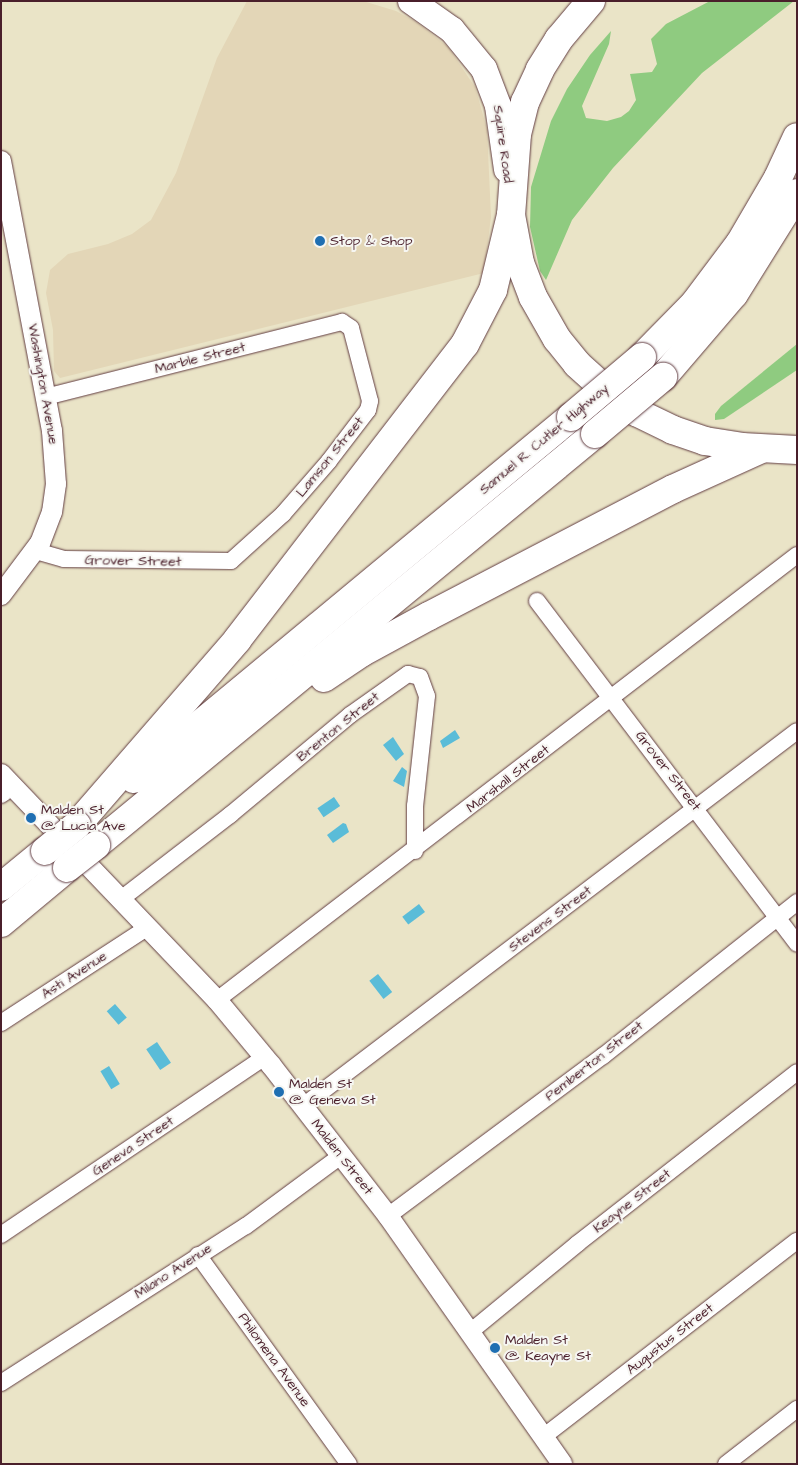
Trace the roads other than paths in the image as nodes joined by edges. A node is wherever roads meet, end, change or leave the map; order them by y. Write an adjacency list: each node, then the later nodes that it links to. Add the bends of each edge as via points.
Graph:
1 (411, 1): 6 (main road, Squire Road, via 452,30 484,69 501,116)
2 (591, 1): 6 (highway, via 559,39 529,93 514,148)
3 (797, 136): 21 (highway, Samuel R. Cutler Highway, bridge, via 774,185 740,243 694,303 642,358)
4 (2, 172): 8 (street, Washington Avenue)
5 (797, 193): 17 (highway, Samuel R. Cutler Highway, bridge, via 734,294 663,377)
6 (511, 209): 9 (highway, via 520,263 538,308 557,339 592,379 628,407 673,430 720,444); 21 (highway, via 493,290 465,344 237,640)
7 (352, 328): 8 (street, Marble Street, via 340,323); 13 (street, Lamson Street, via 370,396 368,410 283,514)
8 (46, 397): 11 (street, Washington Avenue, via 56,484 50,520)
9 (761, 449): 10 (highway); 17 (highway, via 672,489 429,616 349,660 306,692)
10 (797, 450)
11 (36, 552): 13 (street, Grover Street, via 58,559); 14 (street, Washington Avenue)
12 (797, 555): 16 (street, Marshall Street)
13 (231, 561)
14 (1, 595)
15 (537, 601): 16 (street, Grover Street)
16 (610, 699): 20 (street, Grover Street); 22 (street, Marshall Street)
17 (250, 718): 27 (highway, bridge)
18 (797, 731): 20 (street, Stevens Street)
19 (5, 787): 24 (street, Malden Street)
20 (696, 807): 26 (street, Grover Street); 34 (street, Stevens Street)
21 (77, 825): 23 (highway, bridge)
22 (415, 851): 24 (street, Brenton Street, via 414,806 427,696 420,677 408,674 350,716); 30 (street, Marshall Street)
23 (1, 887)
24 (121, 899): 28 (street, Malden Street)
25 (797, 902): 26 (street, Pemberton Street)
26 (777, 917): 29 (street, Grover Street); 36 (street, Pemberton Street, via 603,1056)
27 (1, 923)
28 (148, 928): 30 (street, Malden Street); 31 (street, Asti Avenue)
29 (797, 943)
30 (217, 1000): 32 (street, Malden Street)
31 (1, 1023)
32 (264, 1057): 34 (street, Malden Street); 37 (street, Geneva Street)
33 (797, 1072): 40 (street, Keayne Street)
34 (303, 1106): 35 (street, Malden Street)
35 (342, 1155): 36 (street, Malden Street); 39 (street, Milano Avenue, via 246,1226)
36 (388, 1216): 40 (street, Malden Street)
37 (1, 1234)
38 (797, 1241): 43 (street, Augustus Street)
39 (198, 1255): 41 (street, Milano Avenue); 44 (street, Philomena Avenue)
40 (470, 1332): 43 (street, Malden Street)
41 (1, 1383)
42 (797, 1409): 46 (street)
43 (543, 1437): 45 (street, Malden Street)
44 (349, 1464)
45 (562, 1464)
46 (726, 1464)

